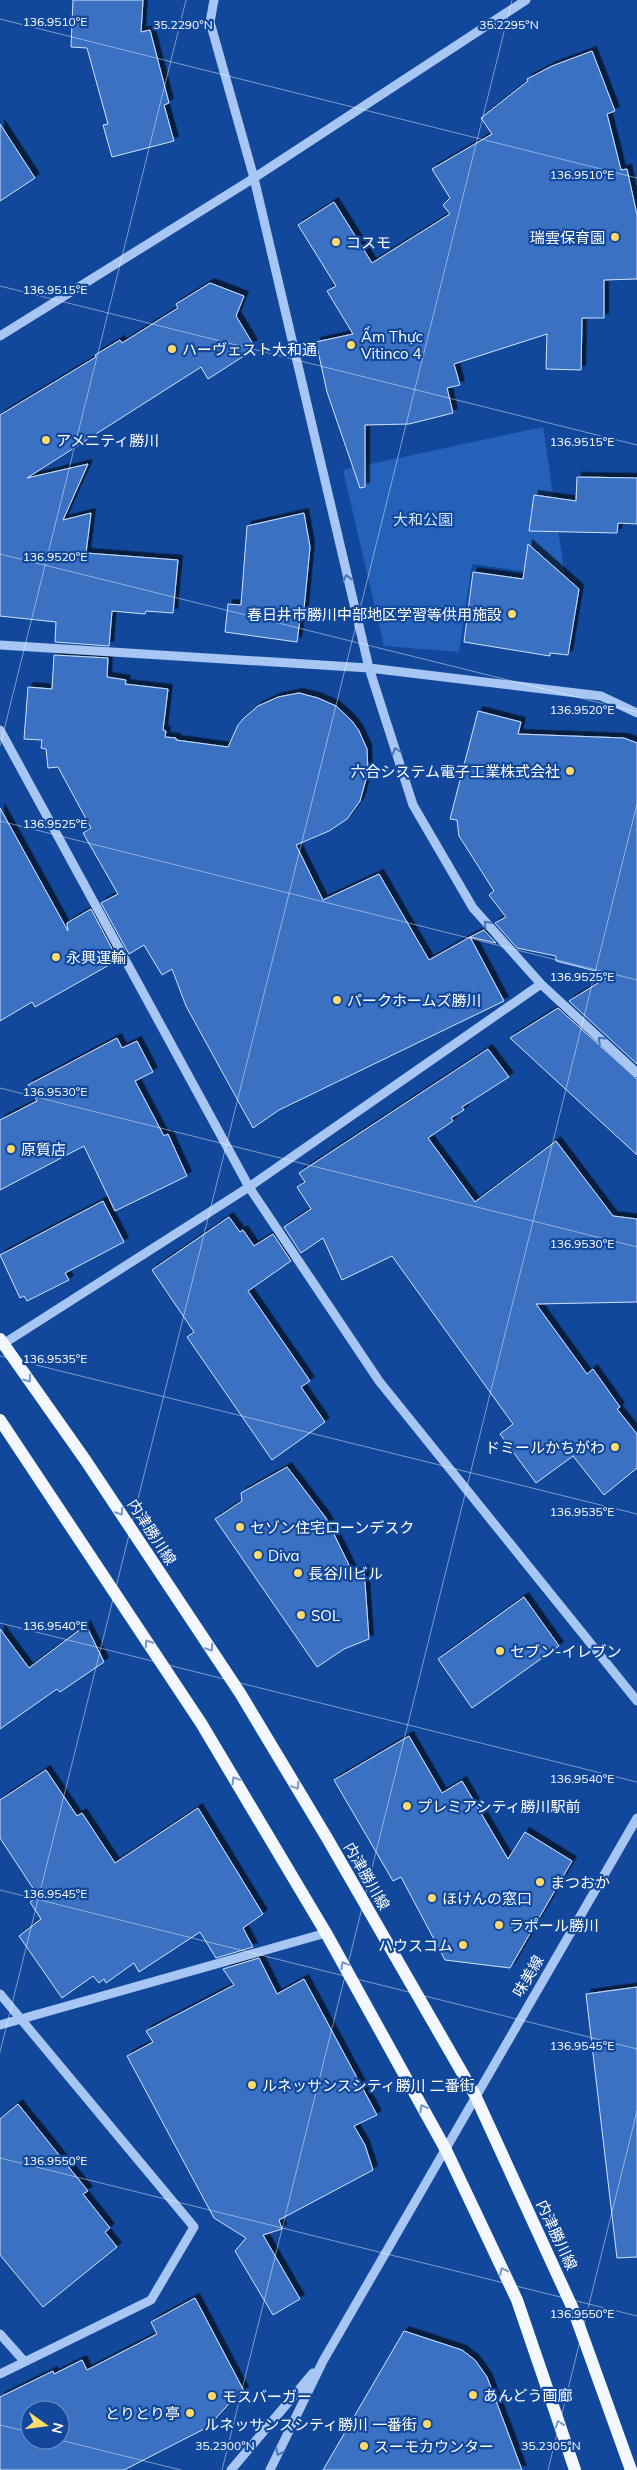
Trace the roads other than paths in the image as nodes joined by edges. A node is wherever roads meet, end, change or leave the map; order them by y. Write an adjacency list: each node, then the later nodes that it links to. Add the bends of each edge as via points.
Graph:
1 (214, 0): 3 (street, via 210,22)
2 (526, 0): 3 (street)
3 (254, 178): 4 (street); 6 (street, one-way to 3)
4 (0, 336)
5 (0, 645): 6 (street)
6 (368, 668): 7 (street, via 601,696); 9 (street, one-way to 6, via 473,908 413,805)
7 (637, 713)
8 (0, 730): 11 (street)
9 (541, 984): 10 (street, one-way to 9); 11 (street)
10 (637, 1073)
11 (249, 1187): 12 (street); 14 (street, via 379,1381)
12 (2, 1341): 20 (main road, 内津勝川線, one-way to 20, via 240,1693)
13 (0, 1420): 16 (main road, one-way to 13, via 201,1723)
14 (637, 1701)
15 (637, 1818): 20 (street, 味美線)
16 (326, 1933): 18 (street); 21 (main road, one-way to 16)
17 (0, 1994): 18 (street)
18 (20, 2020): 19 (street); 23 (street, via 194,2227 151,2300)
19 (0, 2025)
20 (475, 2095): 21 (street, 味美線); 29 (main road, 内津勝川線, via 573,2309)
21 (446, 2150): 24 (street, 味美線); 28 (main road, one-way to 21, via 517,2300)
22 (0, 2334): 23 (street)
23 (24, 2361): 25 (street)
24 (322, 2361): 26 (street); 27 (street, one-way to 27)
25 (0, 2374)
26 (232, 2470)
27 (270, 2470)
28 (575, 2470)
29 (631, 2470)

